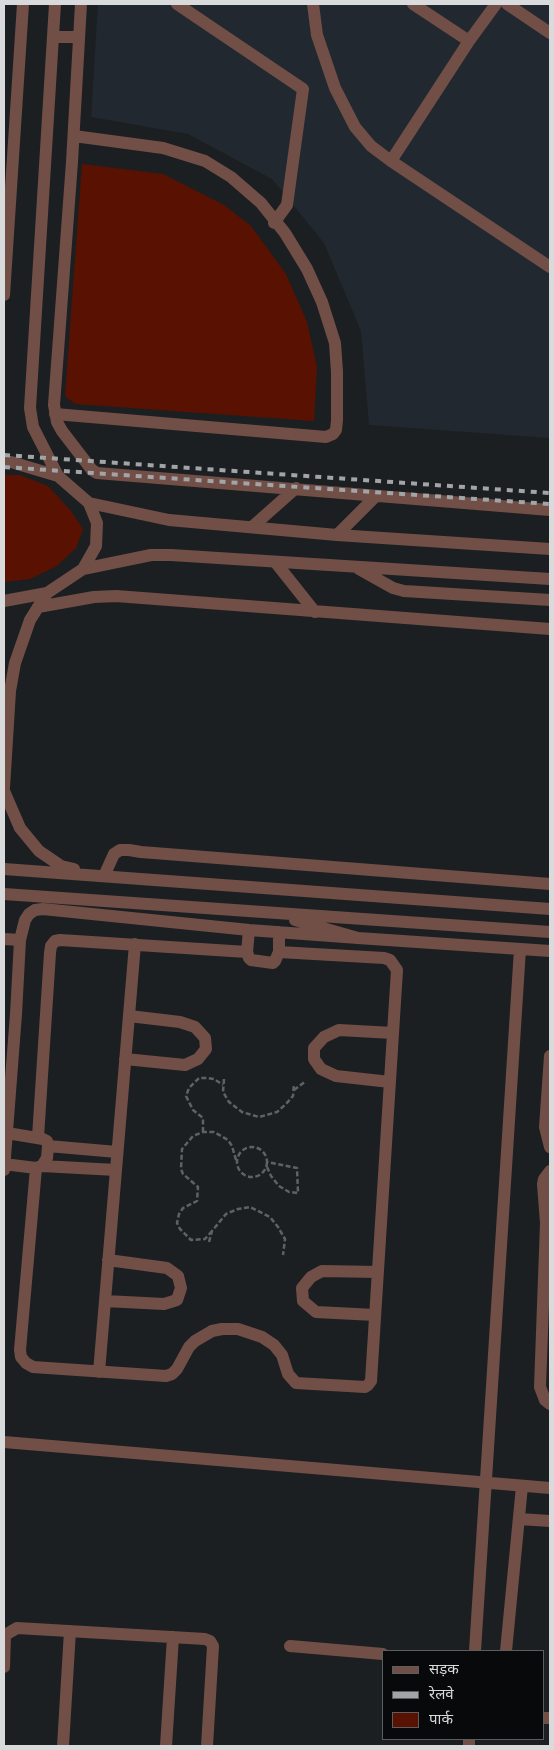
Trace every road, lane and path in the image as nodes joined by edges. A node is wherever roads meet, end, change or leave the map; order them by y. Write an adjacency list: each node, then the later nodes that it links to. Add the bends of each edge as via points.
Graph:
1 (23, 4): 17 (street)
2 (55, 4): 10 (street)
3 (81, 4): 11 (street)
4 (177, 4): 15 (street, via 303,89 287,205)
5 (313, 4): 14 (street, via 318,35 341,102 372,146)
6 (413, 4): 12 (street)
7 (496, 4): 12 (street)
8 (507, 4): 9 (street)
9 (550, 33)
10 (53, 37): 11 (street); 20 (street, via 30,399 33,427)
11 (79, 37): 13 (street)
12 (469, 41): 14 (street)
13 (74, 136): 15 (street, via 163,148 205,161 261,203); 18 (street)
14 (391, 161): 16 (street)
15 (275, 222): 18 (street, via 307,268 335,343 337,420 333,434 326,437)
16 (550, 267)
17 (4, 295)
18 (55, 414): 21 (street, via 62,431 94,472)
19 (4, 462): 20 (street)
20 (58, 476): 23 (street)
21 (296, 488): 22 (street); 25 (street)
22 (376, 496): 24 (street); 26 (street)
23 (89, 503): 25 (street, via 169,520); 29 (street, via 97,523 96,546)
24 (550, 510)
25 (252, 527): 26 (street)
26 (337, 535): 27 (street)
27 (550, 549)
28 (276, 563): 29 (street, via 171,555); 30 (street); 36 (street)
29 (83, 568): 32 (street)
30 (358, 568): 31 (street); 33 (street, via 404,591)
31 (550, 579)
32 (48, 593): 34 (street); 35 (street)
33 (550, 600)
34 (4, 601)
35 (38, 607): 36 (street, via 116,596); 38 (street, via 15,663 10,691)
36 (315, 612): 37 (street)
37 (550, 629)
38 (4, 789): 40 (street, via 20,828 39,851 61,866)
39 (4, 869): 40 (street)
40 (100, 876): 41 (street, via 114,854 129,850); 43 (street)
41 (550, 884)
42 (4, 894): 44 (street)
43 (550, 909)
44 (270, 913): 47 (street); 48 (street)
45 (249, 930): 46 (street); 50 (street, via 43,909 29,914); 54 (street)
46 (279, 932): 48 (street); 55 (street)
47 (550, 932)
48 (358, 938): 52 (street)
49 (4, 939): 50 (street)
50 (20, 940): 67 (street)
51 (135, 944): 54 (street); 56 (street); 68 (street, via 60,940 52,946)
52 (520, 949): 53 (street); 89 (street)
53 (550, 951)
54 (247, 952): 55 (street, via 251,960 273,963)
55 (279, 952): 57 (street, via 390,960 397,970)
56 (129, 1016): 59 (street); 59 (street, via 195,1027 205,1038 206,1049 198,1059 185,1065)
57 (393, 1033): 62 (street); 62 (street, via 339,1030 324,1037 314,1048 314,1059 321,1069 336,1076)
58 (550, 1056): 69 (street, via 545,1127)
59 (125, 1059): 70 (street)
60 (224, 1079): 64 (path)
61 (306, 1081): 65 (path)
62 (390, 1082): 83 (street)
63 (294, 1084): 65 (path)
64 (223, 1085): 65 (path, via 229,1102 242,1112 259,1117 277,1112); 66 (path, via 214,1079 199,1078 189,1088 186,1096 193,1110 203,1118)
65 (293, 1091)
66 (203, 1132): 71 (path, via 214,1132 228,1140); 79 (path, via 193,1136 182,1149 183,1174 198,1187 197,1201 183,1208 177,1222 191,1240 205,1239)
67 (7, 1133): 68 (street); 73 (street)
68 (43, 1142): 70 (street); 74 (street, via 47,1158)
69 (550, 1147)
70 (118, 1152): 77 (street)
71 (236, 1160): 72 (path, via 241,1151 255,1147 264,1152); 75 (path, via 242,1174 251,1178 261,1175)
72 (268, 1162): 75 (path); 75 (path, via 297,1168 298,1193 279,1186)
73 (4, 1164): 74 (street); 76 (street)
74 (39, 1167): 77 (street); 86 (street, via 20,1357 33,1367)
75 (267, 1167)
76 (4, 1170)
77 (116, 1170): 82 (street)
78 (550, 1172): 87 (street, via 543,1184 546,1223 540,1388)
79 (212, 1231): 80 (path); 81 (path, via 226,1214 250,1208 270,1217 278,1227 285,1239)
80 (209, 1242)
81 (283, 1255)
82 (108, 1260): 84 (street); 84 (street, via 167,1268 178,1276 181,1288 176,1300 164,1304)
83 (378, 1272): 85 (street); 85 (street, via 322,1271 311,1277 302,1288 303,1301 316,1312)
84 (105, 1301): 86 (street)
85 (375, 1315): 86 (street, via 371,1381 365,1387 296,1383 274,1345 238,1329 212,1331 195,1341 177,1369 166,1376)
86 (99, 1372)
87 (550, 1404)
88 (4, 1442): 89 (street)
89 (486, 1484): 90 (street); 97 (street)
90 (522, 1486): 91 (street); 92 (street)
91 (550, 1488)
92 (519, 1519): 93 (street); 98 (street)
93 (550, 1521)
94 (70, 1631): 95 (street); 100 (street, via 14,1629 5,1635); 101 (street)
95 (173, 1637): 102 (street); 103 (street, via 205,1639 213,1646)
96 (290, 1646): 99 (street)
97 (475, 1650)
98 (506, 1650)
99 (382, 1654)
100 (4, 1667)
101 (63, 1746)
102 (166, 1746)
103 (207, 1746)

